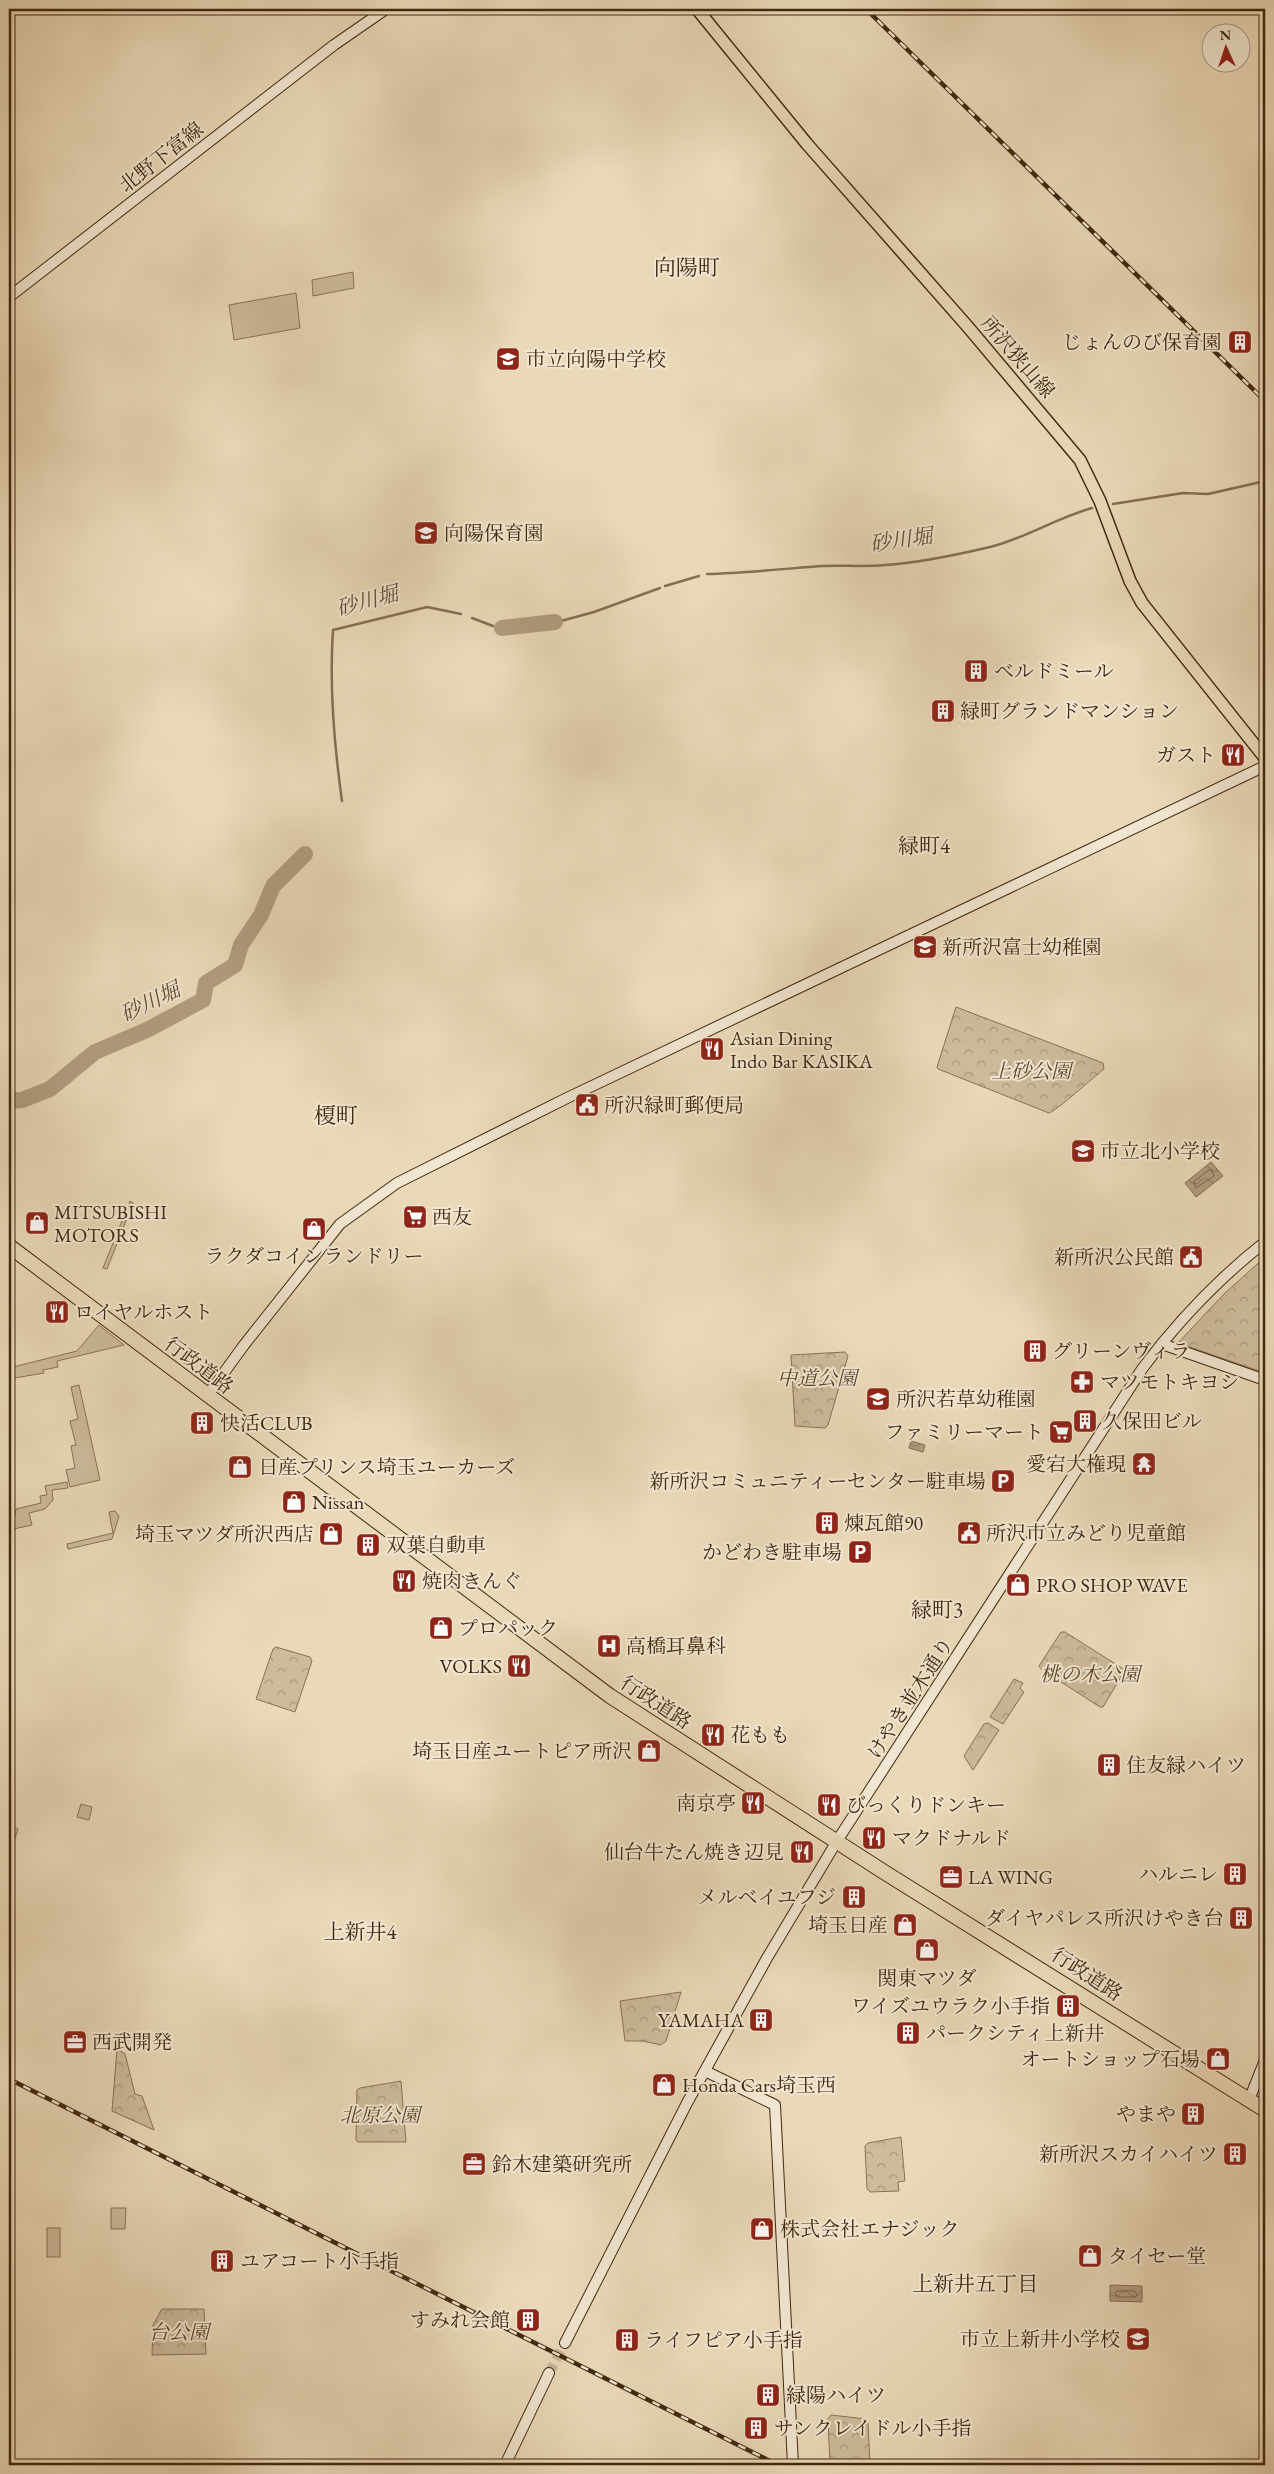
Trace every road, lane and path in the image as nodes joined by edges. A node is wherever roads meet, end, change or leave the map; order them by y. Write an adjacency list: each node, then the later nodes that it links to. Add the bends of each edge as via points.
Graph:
1 (375, 9): 4 (street)
2 (386, 9): 4 (street)
3 (697, 9): 6 (main road, 所沢狭山線, via 807,144 1080,460 1142,603)
4 (334, 45): 5 (street, 北野下富線)
5 (9, 297)
6 (1265, 758)
7 (1265, 766): 12 (street, via 567,1098 396,1183 340,1224)
8 (1265, 1242): 10 (street, けやき並木通り, via 1221,1280)
9 (9, 1246): 12 (highway, 行政道路)
10 (1162, 1344): 11 (street); 13 (street, けやき並木通り, via 1132,1383)
11 (1265, 1380)
12 (207, 1396): 13 (highway, 行政道路, via 610,1696)
13 (837, 1841): 15 (street, けやき並木通り, via 761,1967); 16 (highway, 行政道路)
14 (1265, 2060): 16 (street)
15 (705, 2071): 18 (street, けやき並木通り); 21 (street, via 774,2105)
16 (1249, 2100): 17 (highway, 行政道路)
17 (1265, 2110)
18 (565, 2343)
19 (549, 2373): 20 (street)
20 (505, 2465)
21 (793, 2465)

